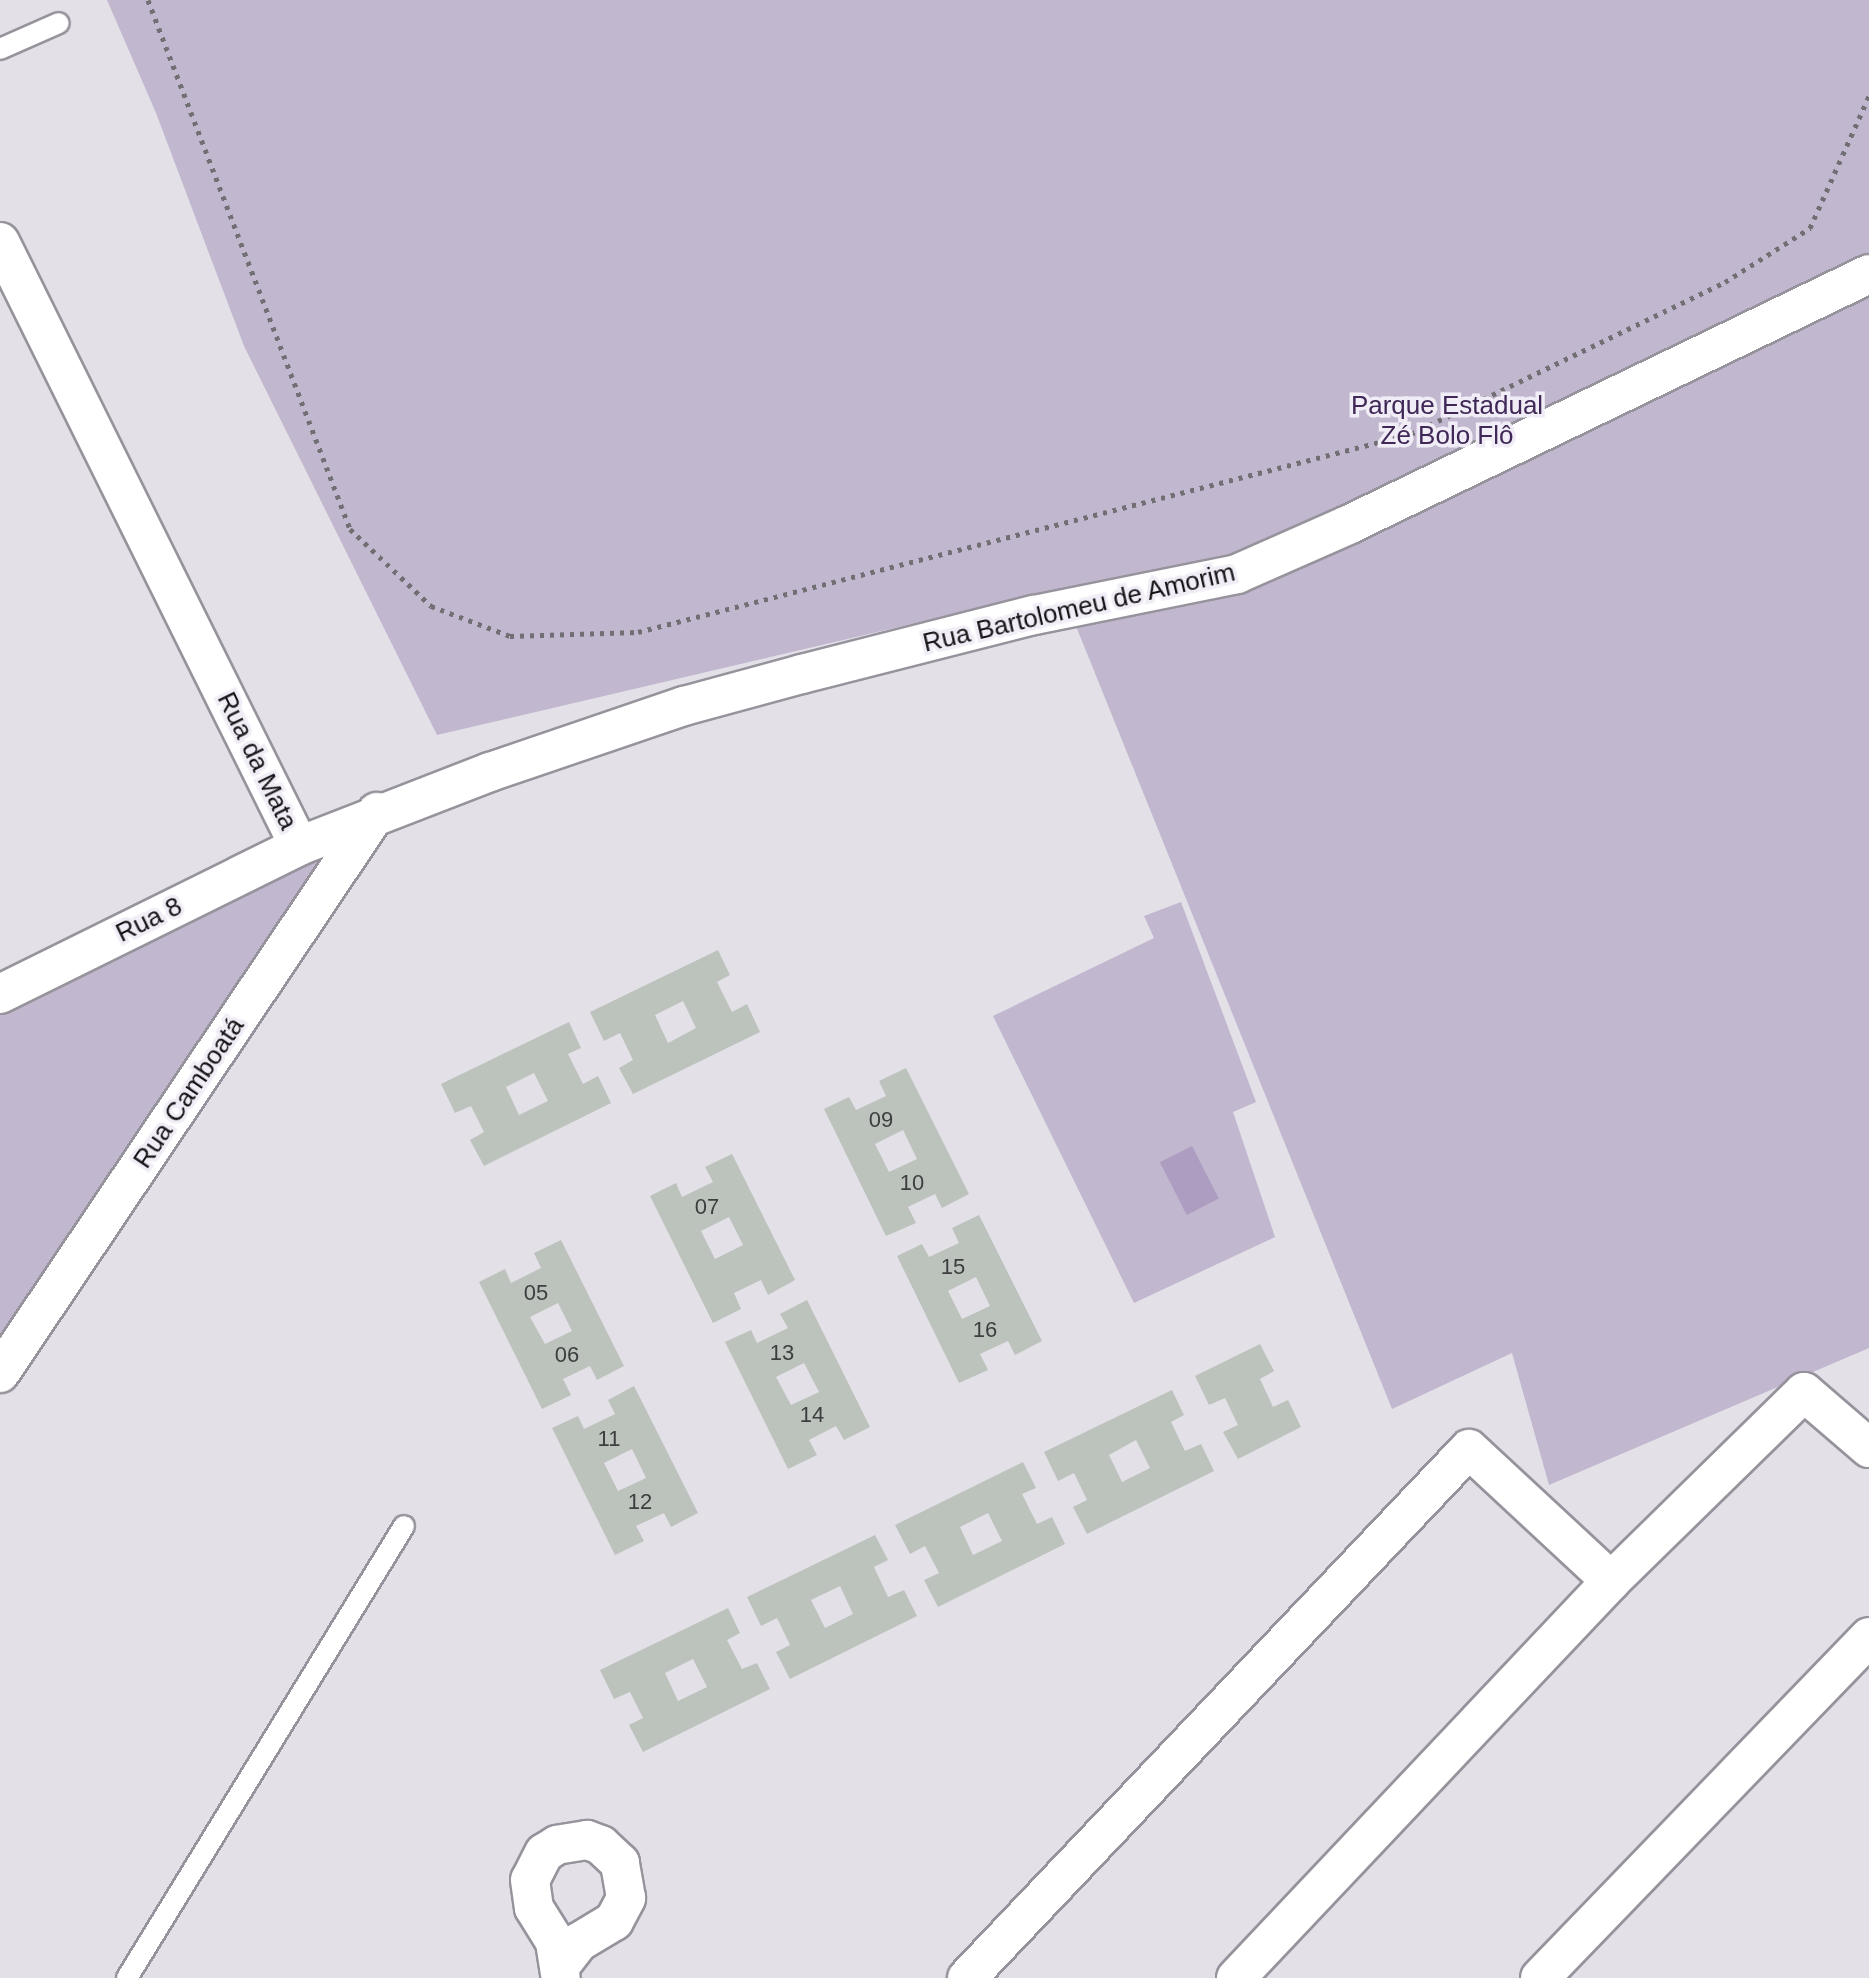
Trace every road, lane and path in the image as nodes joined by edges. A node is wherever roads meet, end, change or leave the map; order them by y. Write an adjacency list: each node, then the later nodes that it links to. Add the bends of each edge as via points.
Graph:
1 (148, 0): 4 (path, via 350,529 431,606 510,636 638,632 1411,434 1725,282 1810,228)
2 (59, 23): 3 (lane)
3 (0, 49)
4 (1869, 96)
5 (0, 242): 9 (street, Rua da Mata)
6 (1869, 274): 7 (street, Rua Bartolomeu de Amorim, via 1237,574 1034,615)
7 (802, 674): 8 (street, Rua da Mata, via 684,706)
8 (377, 812): 9 (street, Rua da Mata); 11 (street, Rua Camboatá)
9 (299, 846): 10 (street, Rua 8)
10 (0, 994)
11 (0, 1373)
12 (1869, 1448): 14 (street, via 1804,1392)
13 (404, 1526): 16 (lane)
14 (1611, 1581): 17 (street, via 1469,1449); 18 (street)
15 (1869, 1637): 19 (street)
16 (127, 1978)
17 (967, 1978)
18 (1236, 1978)
19 (1540, 1978)

